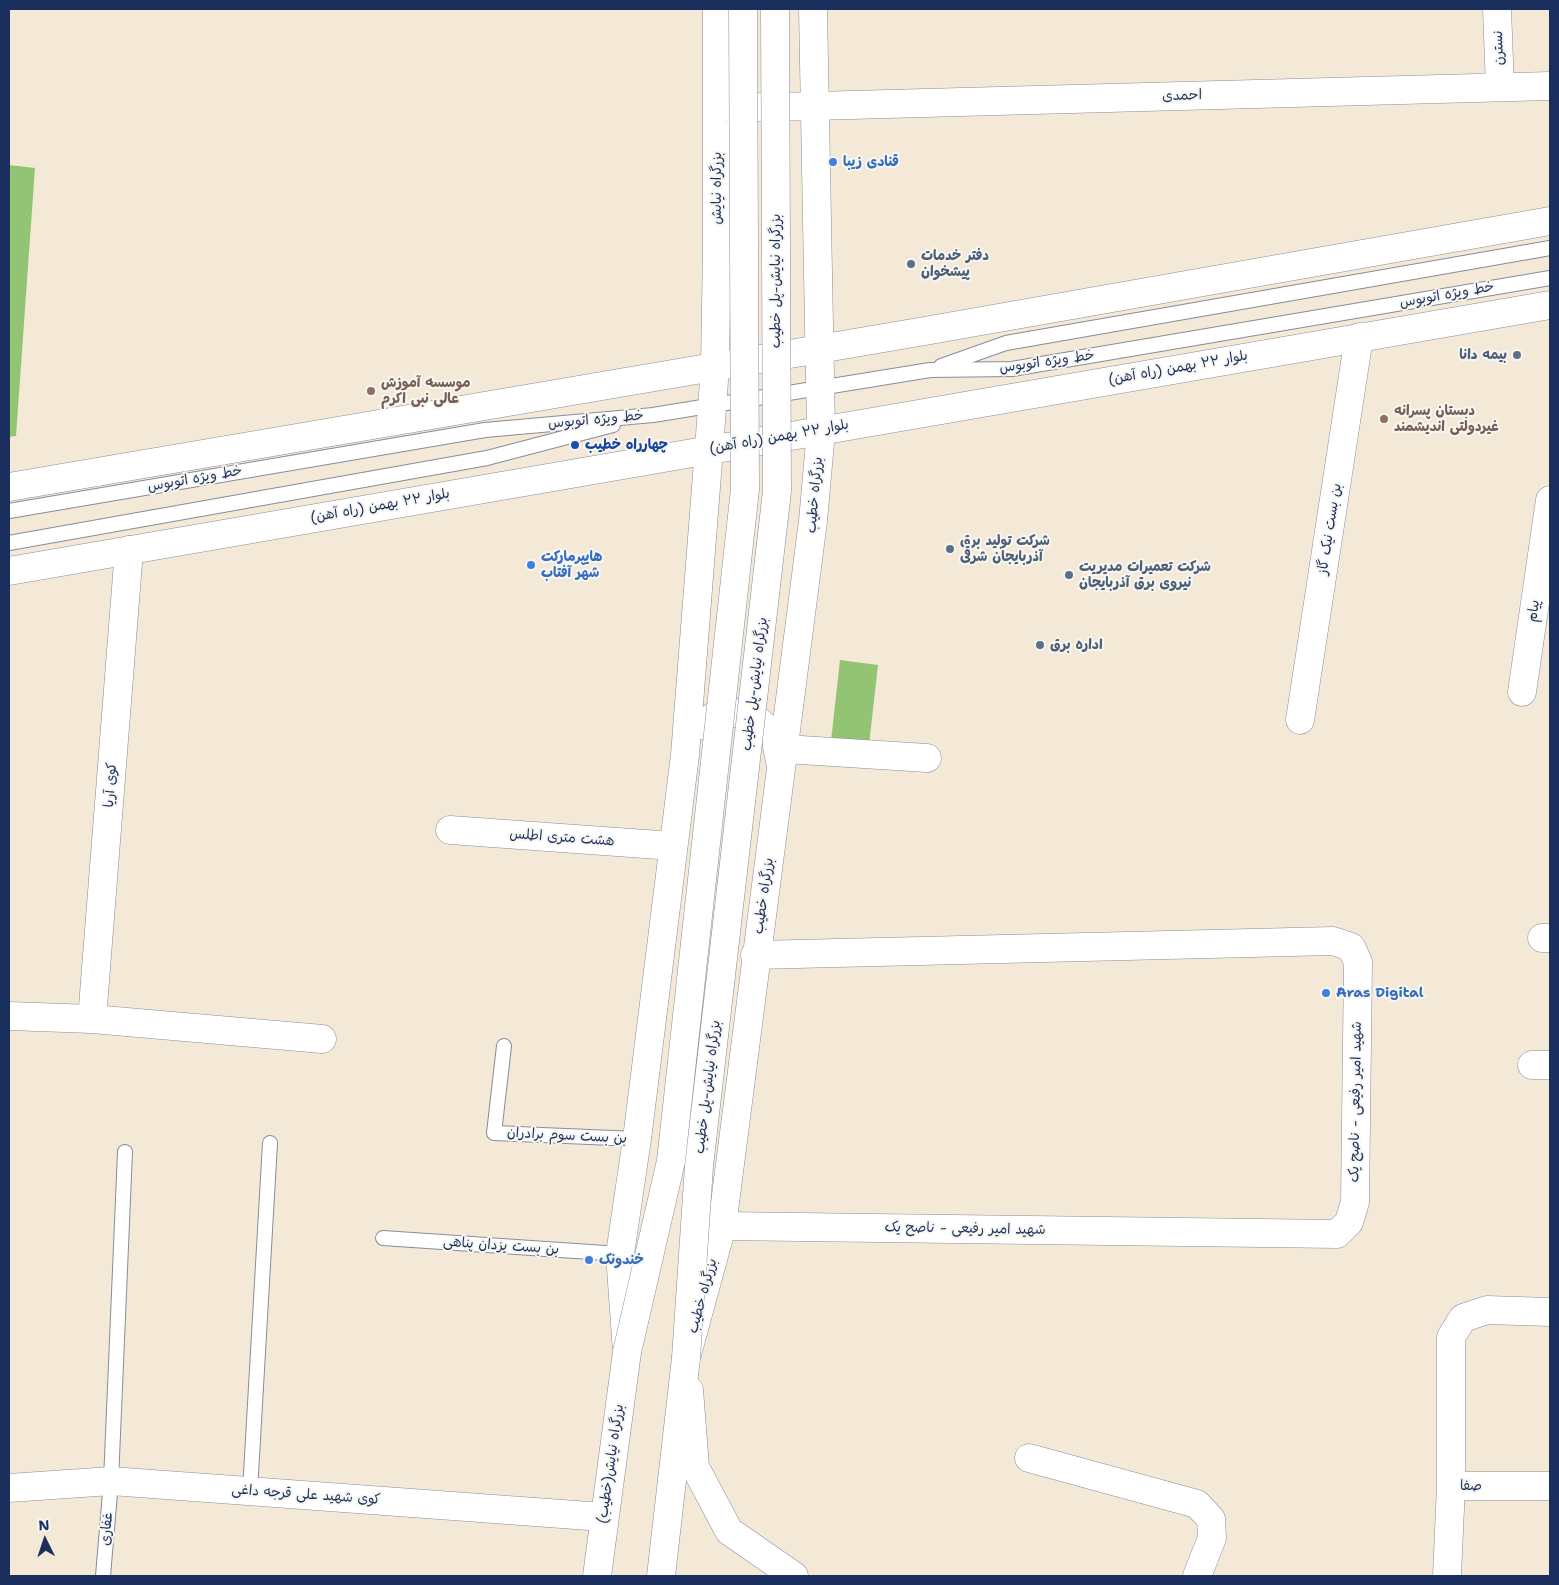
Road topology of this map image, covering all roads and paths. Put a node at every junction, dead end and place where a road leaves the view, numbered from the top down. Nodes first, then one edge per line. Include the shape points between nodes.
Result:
1 (717, 9) edge
2 (743, 9) edge
3 (775, 9) edge
4 (813, 9) edge
5 (1497, 9) edge
6 (1550, 86) edge
7 (1500, 87) junction
8 (814, 106) junction
9 (717, 108) junction
10 (1550, 221) edge
11 (1550, 248) edge
12 (1550, 278) edge
13 (1550, 305) edge
14 (1359, 338) junction
15 (820, 348) junction
16 (715, 367) junction
17 (930, 370) junction
18 (820, 388) junction
19 (712, 405) junction
20 (653, 415) junction
21 (821, 431) junction
22 (709, 449) junction
23 (9, 487) edge
24 (1550, 500) edge
25 (9, 511) edge
26 (9, 543) edge
27 (129, 550) junction
28 (9, 571) edge
29 (692, 663) junction
30 (794, 672) junction
31 (1522, 692) dead end
32 (1300, 720) dead end
33 (685, 755) junction
34 (928, 758) dead end
35 (783, 759) junction
36 (450, 830) dead end
37 (673, 846) junction
38 (755, 955) junction
39 (9, 1016) edge
40 (92, 1019) junction
41 (322, 1039) dead end
42 (504, 1046) dead end
43 (637, 1139) junction
44 (270, 1143) dead end
45 (125, 1152) dead end
46 (722, 1226) junction
47 (383, 1238) dead end
48 (620, 1254) junction
49 (1550, 1312) edge
50 (627, 1352) junction
51 (686, 1358) junction
52 (1029, 1458) dead end
53 (111, 1481) junction
54 (1451, 1486) junction
55 (1550, 1486) edge
56 (9, 1488) edge
57 (250, 1491) junction
58 (603, 1517) junction
59 (103, 1576) edge
60 (597, 1576) edge
61 (661, 1576) edge
62 (794, 1576) edge
63 (1197, 1576) edge
64 (1447, 1576) edge

1 - 9 main road, بزرگراه نیایش
2 - 50 main road, بزرگراه نیایش-پل خطیب, bridge via 745,488 671,1161
3 - 51 main road, بزرگراه نیایش-پل خطیب, bridge via 777,491 699,1166
4 - 8 main road
5 - 7 main road, نسترن
6 - 7 main road, احمدی
7 - 8 main road, احمدی
8 - 9 main road, احمدی
8 - 15 main road
9 - 16 main road, بزرگراه نیایش
10 - 15 main road
11 - 17 lane, خط ویژه اتوبوس via 1006,343
12 - 17 lane, خط ویژه اتوبوس via 1012,369
13 - 14 main road, بلوار ۲۲ بهمن (راه آهن)
14 - 21 main road, بلوار ۲۲ بهمن (راه آهن)
14 - 32 main road, بن بست نیک گاز
15 - 16 main road
15 - 18 main road, بزرگراه خطیب
16 - 19 main road, بزرگراه نیایش
16 - 23 main road
17 - 18 lane
18 - 19 lane
18 - 21 main road, بزرگراه خطیب
19 - 20 lane
19 - 22 main road, بزرگراه نیایش
20 - 25 lane, خط ویژه اتوبوس via 485,430
20 - 26 lane, خط ویژه اتوبوس via 487,458
21 - 22 main road, بلوار ۲۲ بهمن (راه آهن)
21 - 30 main road, بزرگراه خطیب
22 - 27 main road, بلوار ۲۲ بهمن (راه آهن)
22 - 29 main road
24 - 31 main road, پیام
27 - 28 main road, بلوار ۲۲ بهمن (راه آهن)
27 - 40 main road, کوی آریا
29 - 30 main road via 702,680 714,691 730,698 764,695 779,687
29 - 33 main road
30 - 35 main road, بزرگراه خطیب
33 - 35 main road via 698,728 719,712 750,714 775,735
33 - 37 main road
34 - 35 main road
35 - 38 main road, بزرگراه خطیب
36 - 37 main road, هشت متری اطلس
37 - 43 main road
38 - 46 main road, بزرگراه خطیب
38 - 46 main road, شهید امیر رفیعی - ناصح یک via 1323,941 1351,947 1358,962 1356,1202 1349,1222 1338,1234
39 - 40 main road
40 - 41 main road
42 - 43 lane, بن بست سوم برادران via 494,1133
43 - 48 main road
44 - 57 lane
45 - 53 lane, غفاری
46 - 51 main road, بزرگراه خطیب
47 - 48 lane, بن بست یزدان پناهی
48 - 50 main road
49 - 54 main road via 1487,1310 1463,1318 1451,1337
50 - 58 main road, بزرگراه نیایش(خطیب)
51 - 61 main road
51 - 62 main road via 695,1467 729,1531
52 - 63 main road via 1197,1504 1211,1519 1212,1538
53 - 56 main road, کوی شهید علی قرجه داغی
53 - 57 main road, کوی شهید علی قرجه داغی
53 - 59 lane, غفاری
54 - 55 main road, صفا
54 - 64 main road, صفا
57 - 58 main road, کوی شهید علی قرجه داغی
58 - 60 main road, بزرگراه نیایش(خطیب)

